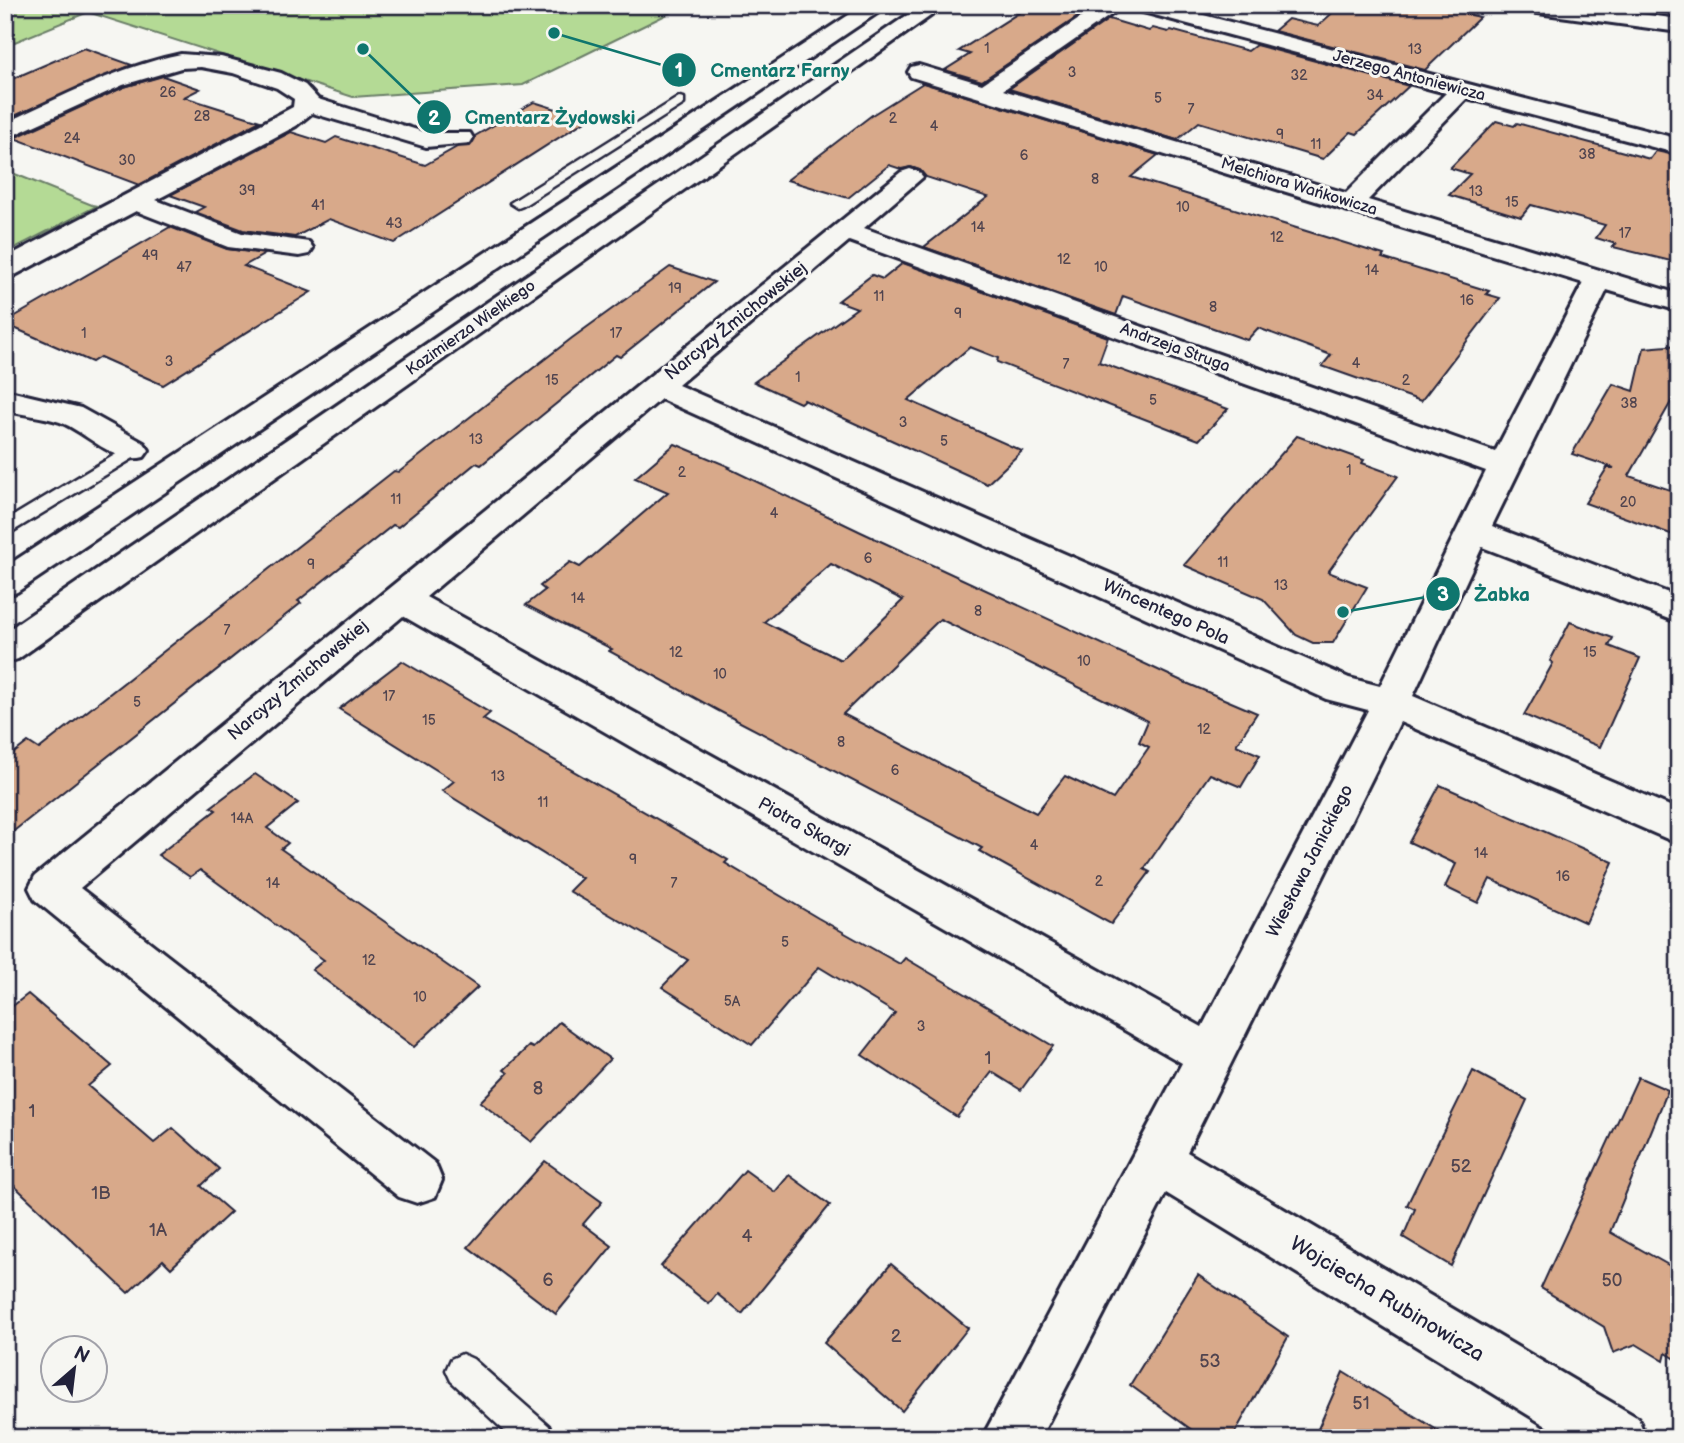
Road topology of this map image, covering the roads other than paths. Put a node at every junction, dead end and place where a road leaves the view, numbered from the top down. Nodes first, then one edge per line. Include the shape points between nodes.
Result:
1 (879, 5) edge
2 (936, 5) edge
3 (1115, 5) edge
4 (1139, 5) edge
5 (1523, 5) edge
6 (1679, 26) edge
7 (919, 72) dead end
8 (1462, 90) junction
9 (985, 92) junction
10 (679, 101) dead end
11 (306, 106) junction
12 (5, 132) edge
13 (461, 138) dead end
14 (1679, 147) edge
15 (910, 177) dead end
16 (134, 201) junction
17 (519, 203) dead end
18 (1351, 203) junction
19 (847, 231) junction
20 (299, 248) dead end
21 (5, 269) edge
22 (1599, 279) junction
23 (1679, 303) edge
24 (656, 386) junction
25 (5, 399) edge
26 (133, 450) joint
27 (1504, 466) junction
28 (5, 530) edge
29 (1472, 531) junction
30 (5, 584) edge
31 (398, 597) junction
32 (1679, 611) edge
33 (5, 650) edge
34 (1391, 702) junction
35 (1679, 828) edge
36 (1210, 1055) junction
37 (1157, 1161) junction
38 (417, 1180) dead end
39 (462, 1370) dead end
40 (537, 1438) edge
41 (1010, 1438) edge
42 (1618, 1438) edge

1 - 30 street
2 - 33 street, Kazimierza Wielkiego
3 - 9 street
4 - 8 street, Jerzego Antoniewicza
5 - 6 street
7 - 9 street, Melchiora Wańkowicza
8 - 14 street, Jerzego Antoniewicza
8 - 18 street
9 - 18 street, Melchiora Wańkowicza
10 - 17 lane
11 - 12 street via 303,94 294,86 273,78 210,61 182,61 141,70
11 - 13 street via 426,140
11 - 16 street via 288,121
15 - 19 street, Narcyzy Żmichowskiej
16 - 20 street via 237,241
16 - 21 street
18 - 22 street, Melchiora Wańkowicza
19 - 24 street, Narcyzy Żmichowskiej
19 - 27 street, Andrzeja Struga
22 - 23 street, Melchiora Wańkowicza
22 - 27 street, Wiesława Janickiego
24 - 31 street, Narcyzy Żmichowskiej
24 - 34 street, Wincentego Pola via 1339,688
25 - 26 street via 23,407 68,414
26 - 28 lane
27 - 29 street, Wiesława Janickiego
29 - 32 street
29 - 34 street, Wiesława Janickiego
31 - 36 street, Piotra Skargi
31 - 38 street, Narcyzy Żmichowskiej via 50,887
34 - 35 street, Wincentego Pola
34 - 36 street, Wiesława Janickiego
36 - 37 street, Wiesława Janickiego
37 - 41 street, Wiesława Janickiego
37 - 42 street, Wojciecha Rubinowicza
39 - 40 lane

